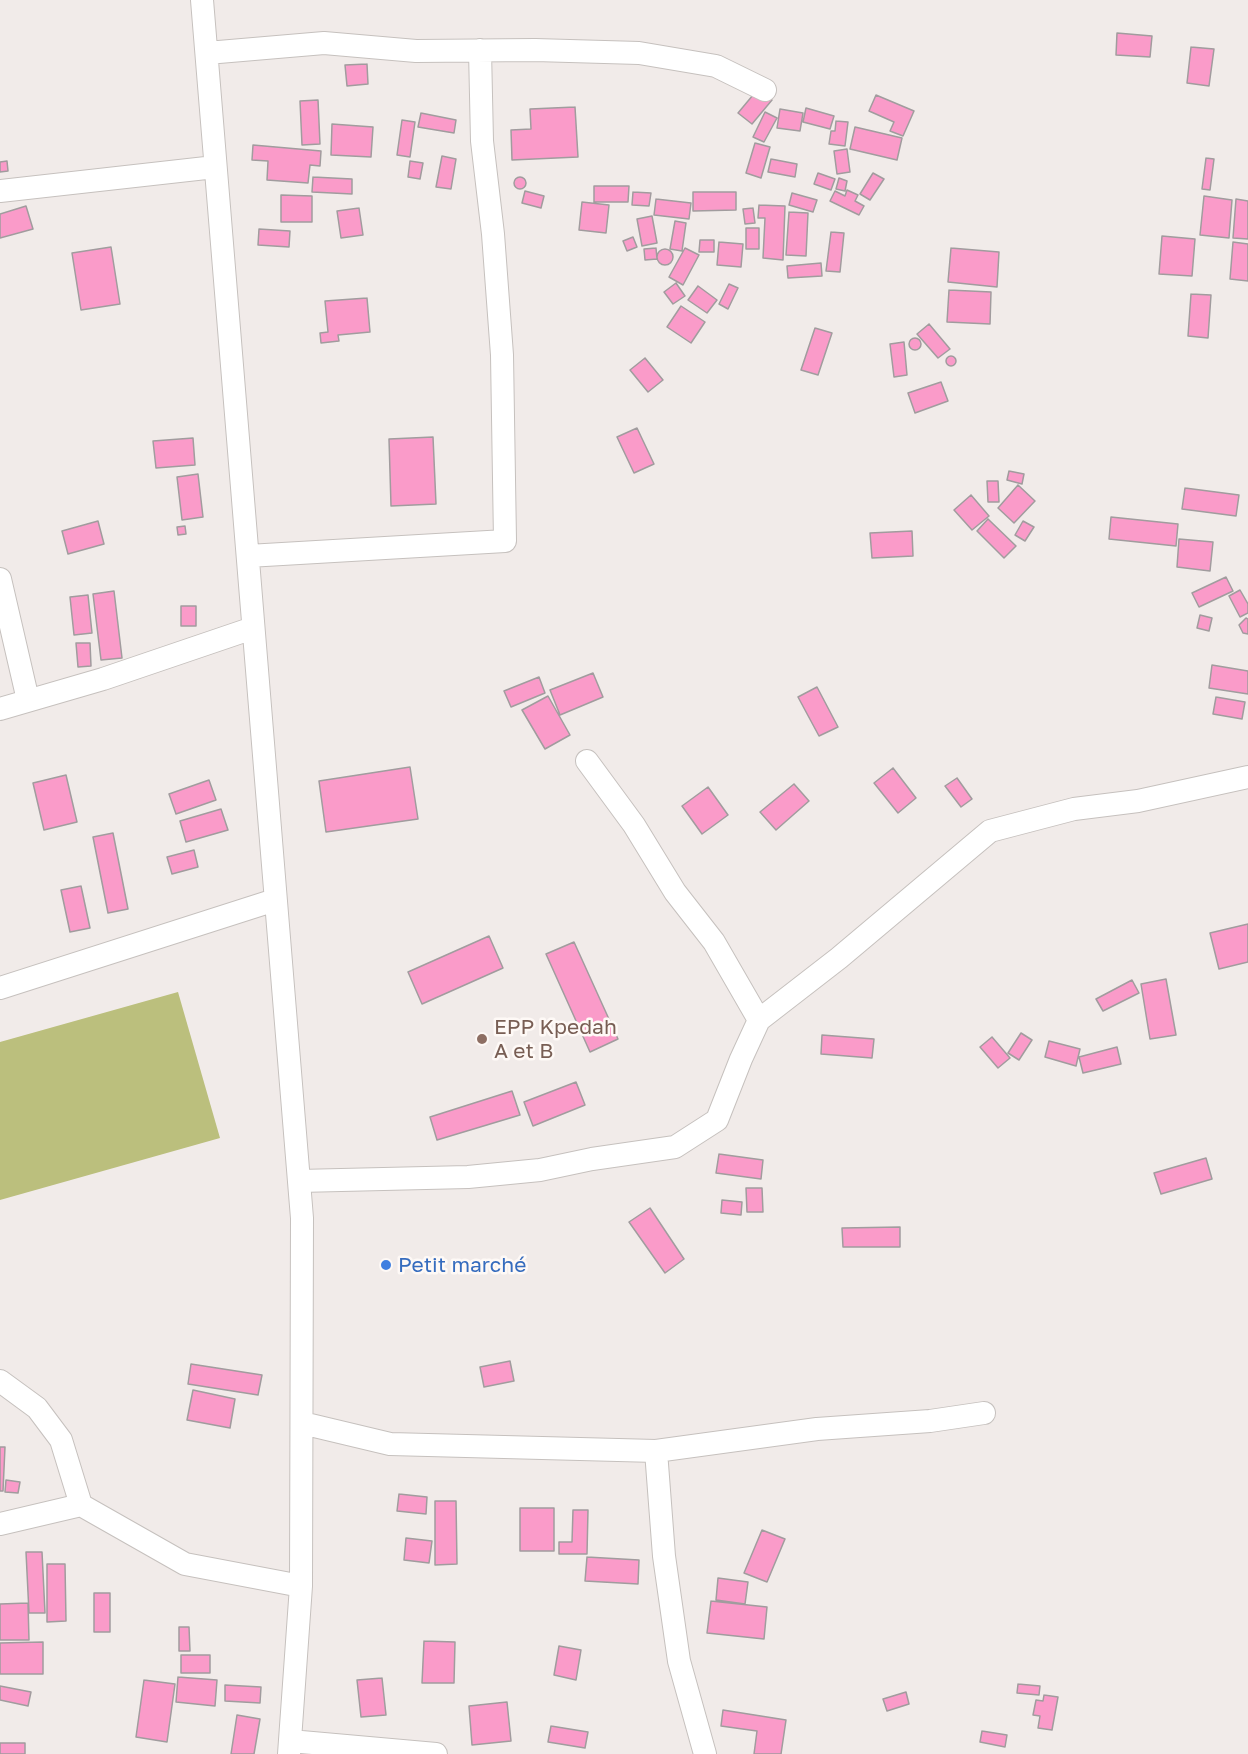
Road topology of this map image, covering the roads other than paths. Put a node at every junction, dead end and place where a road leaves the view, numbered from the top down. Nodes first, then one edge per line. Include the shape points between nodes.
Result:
1 (202, 0) edge
2 (480, 50) junction
3 (207, 53) junction
4 (765, 90) dead end
5 (215, 167) junction
6 (0, 190) edge
7 (248, 556) junction
8 (0, 579) edge
9 (253, 628) junction
10 (28, 700) junction
11 (0, 709) edge
12 (587, 761) dead end
13 (1248, 777) edge
14 (275, 900) junction
15 (0, 988) edge
16 (759, 1020) junction
17 (299, 1181) junction
18 (0, 1381) edge
19 (984, 1413) dead end
20 (302, 1424) junction
21 (656, 1451) junction
22 (81, 1505) junction
23 (0, 1524) edge
24 (301, 1586) junction
25 (289, 1748) edge
26 (436, 1754) edge
27 (705, 1754) edge

1 - 3 street
2 - 3 street via 416,51 324,43
2 - 4 street via 639,53 716,66
2 - 7 street via 482,141 502,355 505,541
3 - 5 street
5 - 6 street
5 - 7 street
7 - 9 street
8 - 10 street
9 - 10 street
9 - 14 street
10 - 11 street
12 - 16 street via 634,825 675,892 714,942
13 - 16 street via 1138,801 1074,809 990,831
14 - 15 street
14 - 17 street
16 - 17 street via 717,1120 675,1147 540,1170 468,1177
17 - 20 street
18 - 22 street via 37,1408 61,1440
19 - 21 street via 817,1429
20 - 21 street via 390,1444
20 - 24 street
21 - 27 street via 664,1556 679,1661
22 - 23 street
22 - 24 street via 185,1564
24 - 25 street
25 - 26 street

